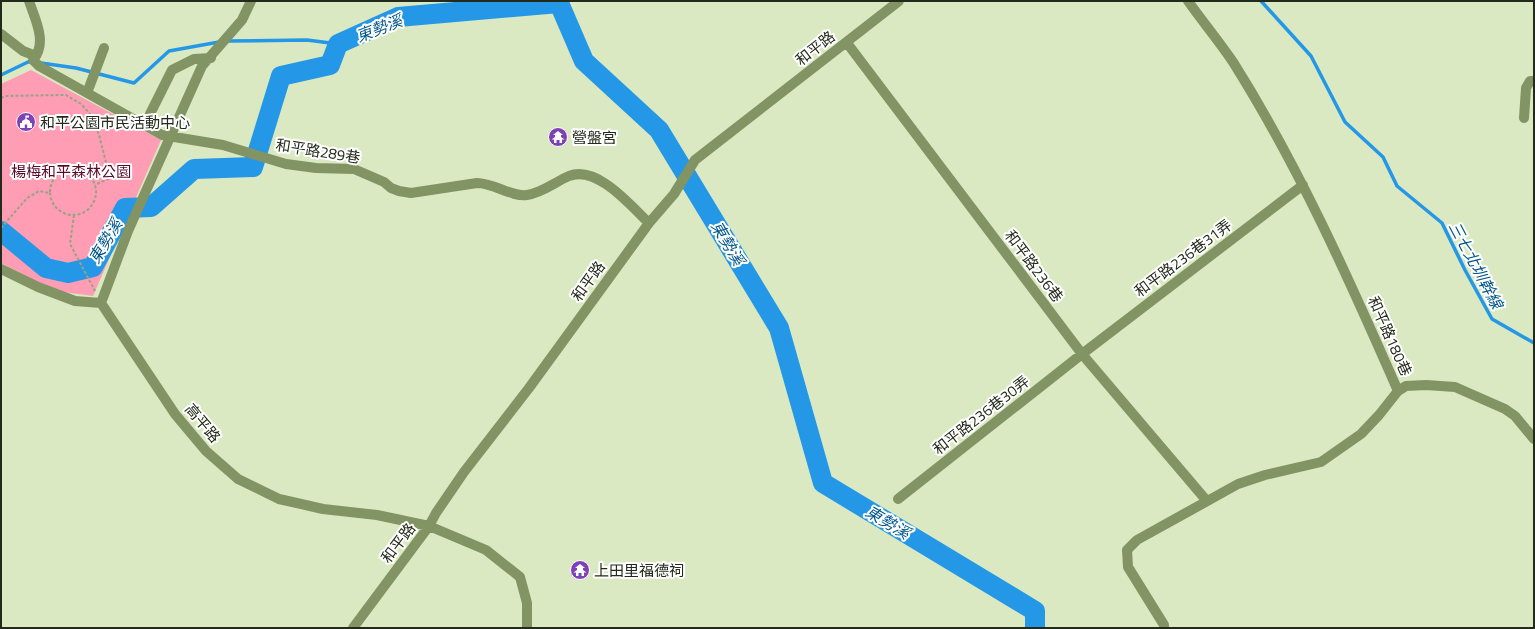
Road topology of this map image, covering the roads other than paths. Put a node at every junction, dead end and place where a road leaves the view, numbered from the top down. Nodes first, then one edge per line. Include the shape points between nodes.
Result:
1 (29, 1) edge
2 (251, 1) edge
3 (899, 1) edge
4 (1188, 1) edge
5 (1, 34) edge
6 (847, 43) junction
7 (104, 48) dead end
8 (211, 58) junction
9 (36, 61) junction
10 (1534, 81) edge
11 (87, 93) junction
12 (150, 114) dead end
13 (1524, 118) dead end
14 (171, 137) junction
15 (1303, 185) junction
16 (649, 223) junction
17 (1, 269) edge
18 (100, 303) junction
19 (1082, 354) junction
20 (1398, 391) junction
21 (1534, 439) edge
22 (898, 499) dead end
23 (1206, 500) junction
24 (429, 526) junction
25 (1166, 627) edge
26 (353, 628) edge
27 (527, 628) edge

1 - 9 street via 41,39
2 - 8 street via 242,20
3 - 6 street, 和平路
4 - 15 street, 和平路180巷 via 1232,61
5 - 9 street, 和平路289巷
6 - 16 street, 和平路 via 695,160 674,194
6 - 19 street, 和平路236巷
7 - 11 street
8 - 12 street via 194,59 172,70
8 - 14 street via 202,66
9 - 11 street, 和平路289巷
10 - 13 street via 1530,81 1526,88
11 - 14 street, 和平路289巷 via 162,135
14 - 16 street, 和平路289巷 via 223,145 286,164 354,169 395,189 411,193 481,183 514,194 527,195 570,176 590,175 611,187
14 - 18 street via 128,232
15 - 19 street, 和平路236巷31弄
15 - 20 street, 和平路180巷
16 - 24 street, 和平路 via 529,388 464,472
17 - 18 street via 75,301
18 - 24 street, 高平路 via 175,414 206,452 238,479 279,499 323,509 377,515
19 - 22 street, 和平路236巷30弄
19 - 23 street, 和平路236巷
20 - 21 street via 1406,386 1455,387 1506,409
20 - 23 street, 和平路180巷 via 1361,434 1321,462 1265,475 1238,484
23 - 25 street, 和平路180巷 via 1137,540 1127,550 1128,567
24 - 26 street, 和平路
24 - 27 street, 高平路 via 486,550 520,577 527,603

